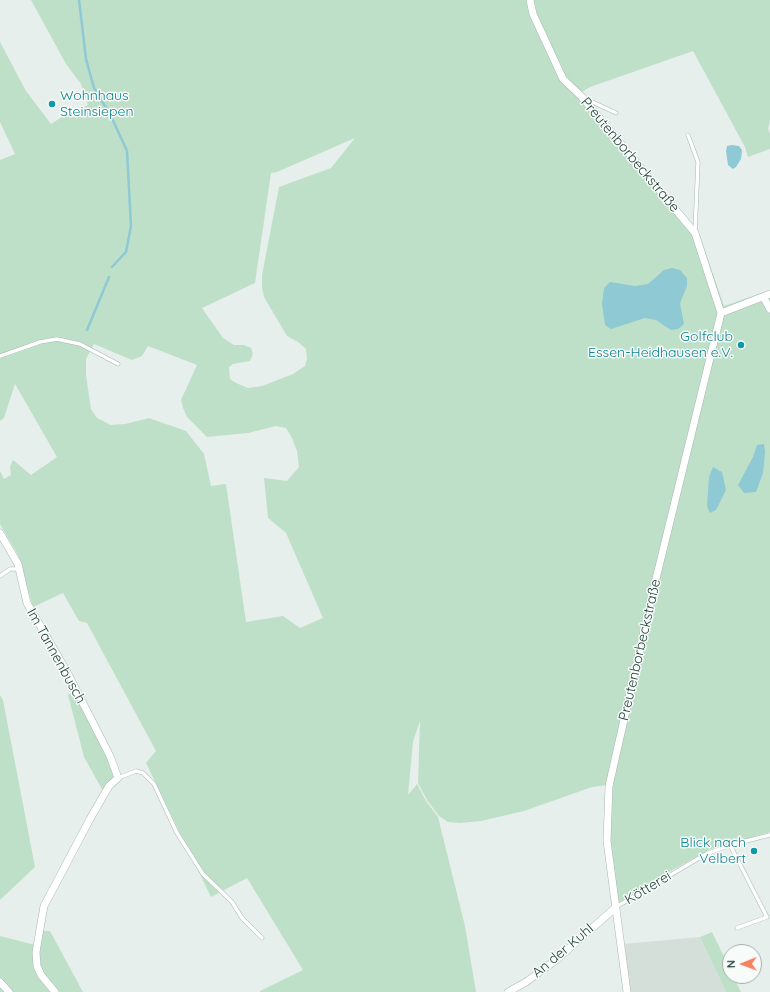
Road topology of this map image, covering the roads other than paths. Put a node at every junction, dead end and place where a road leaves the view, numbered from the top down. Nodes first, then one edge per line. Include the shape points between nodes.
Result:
1 (530, 0) edge
2 (582, 97) junction
3 (616, 113) dead end
4 (688, 135) dead end
5 (695, 233) junction
6 (767, 296) edge
7 (770, 309) edge
8 (721, 314) junction
9 (0, 356) edge
10 (118, 364) dead end
11 (0, 533) edge
12 (20, 569) junction
13 (0, 576) edge
14 (118, 778) junction
15 (770, 835) edge
16 (730, 845) junction
17 (615, 908) junction
18 (737, 928) dead end
19 (262, 938) dead end
20 (0, 982) edge
21 (9, 992) edge
22 (55, 992) edge
23 (508, 992) edge
24 (627, 992) edge

1 - 2 street, Preutenborbeckstraße via 533,14 563,79
2 - 3 lane
2 - 5 street, Preutenborbeckstraße
4 - 5 lane via 698,162
5 - 8 street, Preutenborbeckstraße
6 - 7 street
6 - 8 street
8 - 17 street, Preutenborbeckstraße via 655,583 609,786 607,841
9 - 10 lane via 57,339 80,344
11 - 12 street, Im Tannenbusch
12 - 13 lane via 10,569
12 - 14 street, Im Tannenbusch via 27,603 67,672 110,756
14 - 19 lane via 136,771 143,773 154,784 177,833 203,874 232,902 242,918
14 - 22 street via 109,786 90,818 44,906 36,966
15 - 16 lane, Kötterei
16 - 17 lane, Kötterei via 706,854
16 - 18 lane via 767,917
17 - 23 street, An der Kuhl via 556,960
17 - 24 street, Preutenborbeckstraße
20 - 21 street

